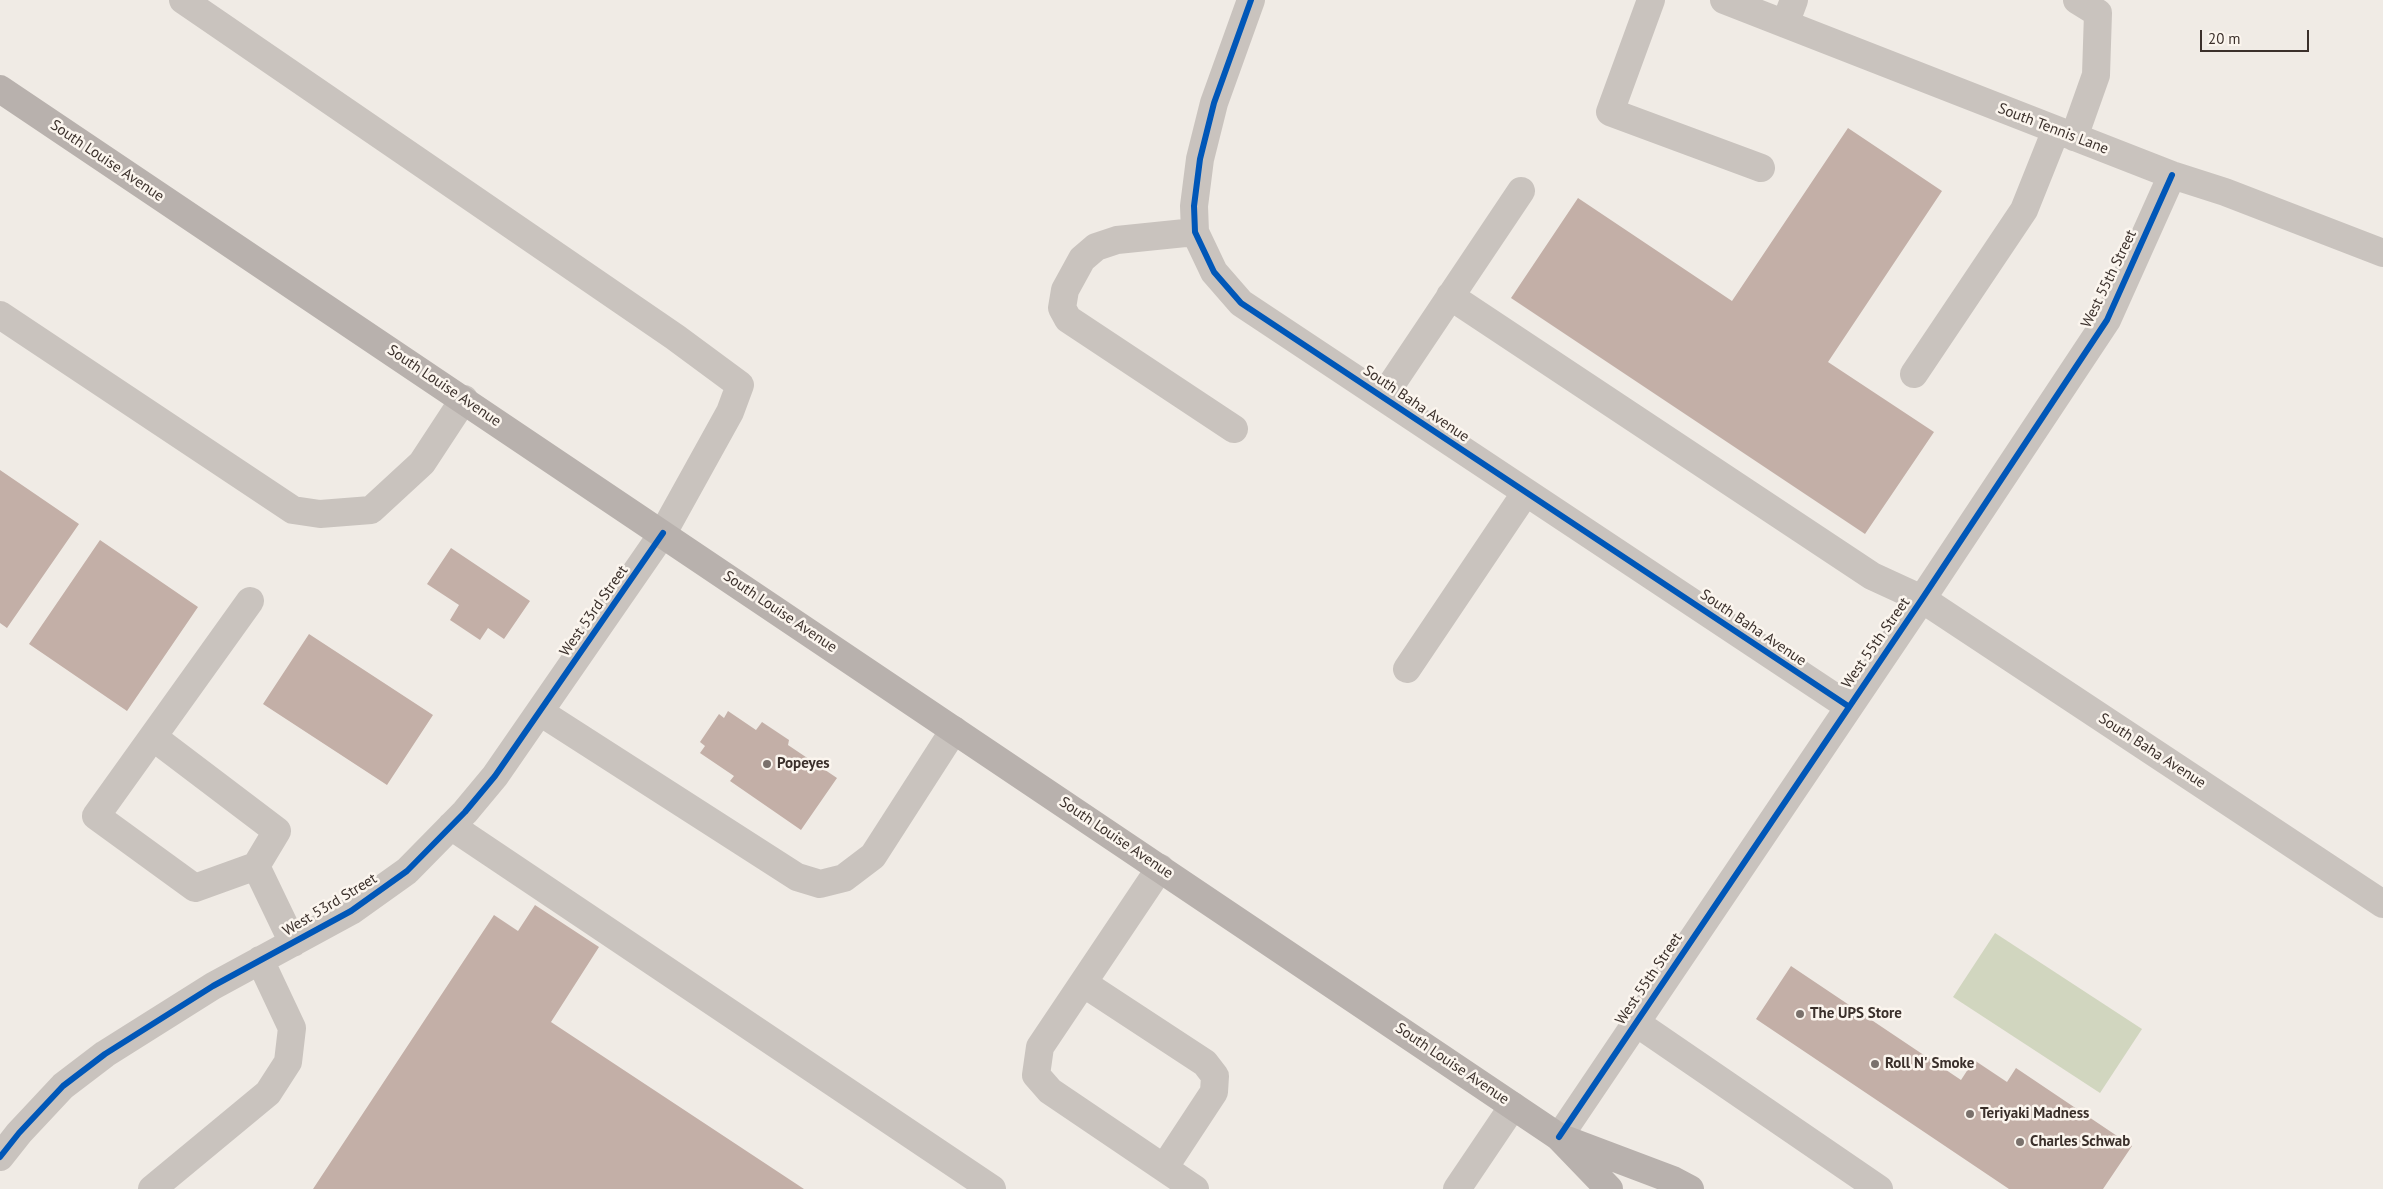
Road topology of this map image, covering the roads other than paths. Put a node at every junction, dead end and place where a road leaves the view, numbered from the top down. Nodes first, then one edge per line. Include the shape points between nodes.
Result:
1 (183, 0) edge
2 (1251, 0) edge
3 (1651, 0) edge
4 (1724, 0) edge
5 (2087, 7) edge
6 (1789, 12) edge
7 (0, 89) edge
8 (2065, 133) junction
9 (1761, 168) dead end
10 (2172, 175) junction
11 (1521, 191) dead end
12 (1195, 232) junction
13 (2383, 253) edge
14 (1450, 296) junction
15 (0, 315) edge
16 (1914, 374) dead end
17 (1383, 397) junction
18 (464, 400) junction
19 (1234, 429) dead end
20 (1526, 492) junction
21 (663, 533) junction
22 (1922, 599) junction
23 (250, 601) dead end
24 (1407, 669) dead end
25 (1848, 706) junction
26 (540, 712) junction
27 (954, 730) junction
28 (154, 737) junction
29 (452, 826) junction
30 (256, 866) junction
31 (1160, 868) junction
32 (2383, 904) edge
33 (293, 943) junction
34 (260, 960) junction
35 (1084, 983) junction
36 (1635, 1022) junction
37 (1513, 1106) junction
38 (1558, 1136) junction
39 (0, 1158) edge
40 (1164, 1168) junction
41 (152, 1189) edge
42 (992, 1189) edge
43 (1195, 1189) edge
44 (1457, 1189) edge
45 (1609, 1189) edge
46 (1690, 1189) edge
47 (1879, 1189) edge

1 - 21 street, West 53rd Street via 675,337 740,385 730,412
2 - 12 street, South Baha Avenue via 1214,103 1200,159 1194,206
3 - 9 street via 1610,112
4 - 6 street, South Tennis Lane
5 - 8 street via 2096,75
6 - 8 street, South Tennis Lane
7 - 18 main road, South Louise Avenue
8 - 10 street, South Tennis Lane
8 - 16 street via 2024,210
10 - 13 street, South Tennis Lane
10 - 22 street, West 55th Street via 2107,320
11 - 14 street
12 - 17 street, South Baha Avenue via 1214,272 1241,303
12 - 19 street via 1117,240 1096,247 1082,259 1073,274 1065,290 1062,308 1068,319
14 - 17 street
14 - 22 street, South Baha Avenue via 1872,576
15 - 18 street via 293,510 320,514 371,510 422,463
17 - 20 street, South Baha Avenue
18 - 21 main road, South Louise Avenue
20 - 24 street
20 - 25 street, South Baha Avenue
21 - 26 street, West 53rd Street
21 - 27 main road, South Louise Avenue
22 - 25 street, West 55th Street
22 - 32 street, South Baha Avenue
23 - 28 street
25 - 36 street, West 55th Street
26 - 27 street via 797,877 820,884 844,878 873,856
26 - 29 street, West 53rd Street via 495,776
27 - 31 main road, South Louise Avenue
28 - 30 street via 277,831
28 - 30 street via 96,816 195,888
29 - 33 street, West 53rd Street via 407,871 351,911
29 - 42 street
30 - 33 street
31 - 35 street
31 - 37 main road, South Louise Avenue
33 - 34 street, West 53rd Street
34 - 39 street, West 53rd Street via 212,986 62,1086
34 - 41 street via 292,1028 288,1062 268,1093
35 - 40 street via 1040,1047 1036,1075 1050,1091
35 - 40 street via 1205,1063 1215,1076 1214,1092
36 - 38 street, West 55th Street
36 - 47 street
37 - 38 main road, South Louise Avenue
37 - 44 street
38 - 45 main road, South Louise Avenue
38 - 46 main road, South Louise Avenue
40 - 43 street

